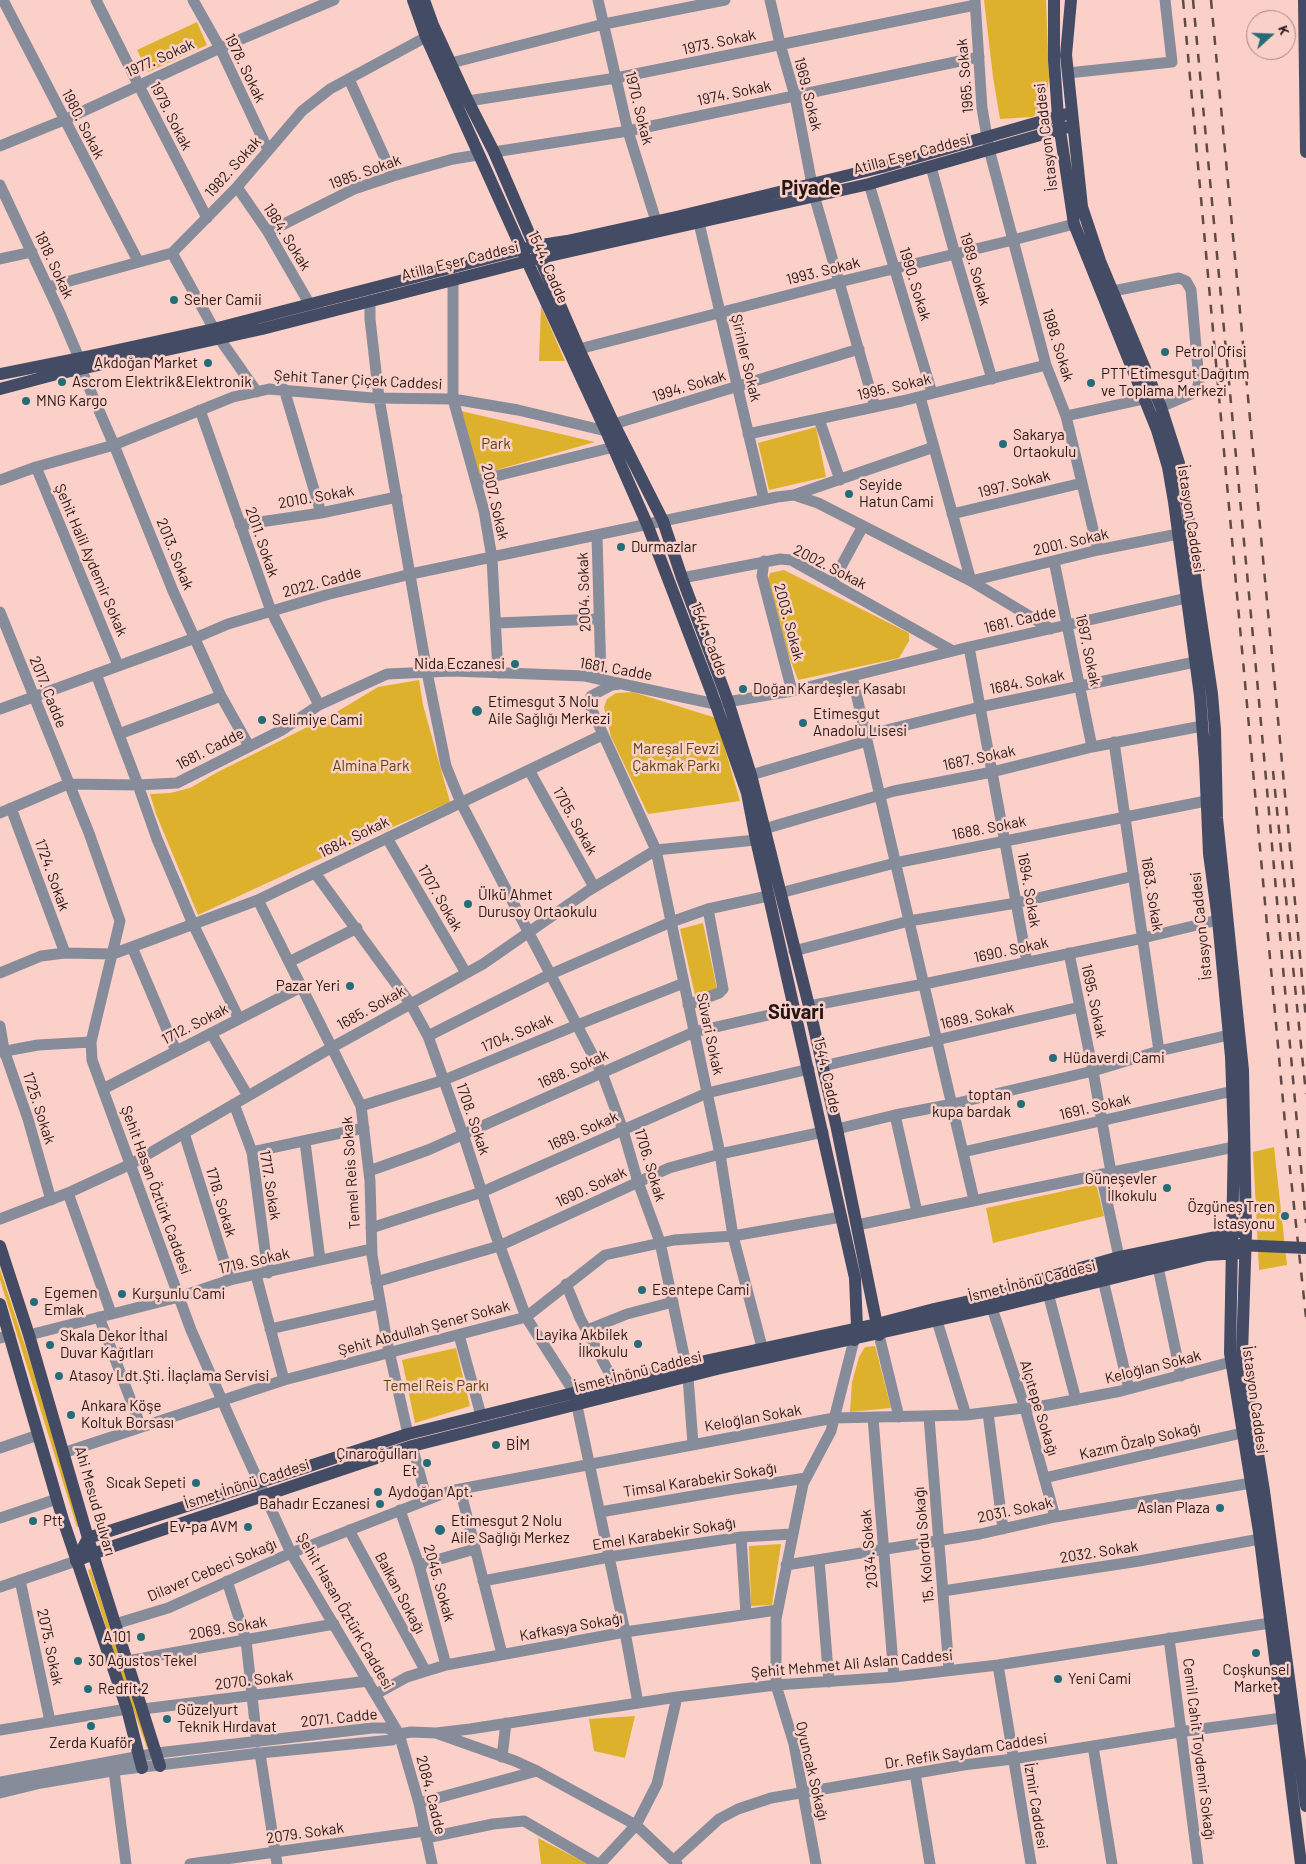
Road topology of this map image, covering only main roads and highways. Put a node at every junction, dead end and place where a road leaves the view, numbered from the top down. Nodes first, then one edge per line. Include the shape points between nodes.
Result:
1 (414, 0) edge
2 (424, 0) edge
3 (1054, 0) edge
4 (1071, 0) edge
5 (1304, 0) edge
6 (1305, 69) edge
7 (1066, 121) junction
8 (1040, 135) junction
9 (988, 143) junction
10 (1064, 151) junction
11 (1306, 152) edge
12 (813, 189) junction
13 (535, 246) junction
14 (524, 255) junction
15 (540, 258) junction
16 (217, 333) junction
17 (80, 363) junction
18 (0, 374) edge
19 (0, 390) edge
20 (610, 427) junction
21 (774, 895) junction
22 (1231, 1232) junction
23 (1246, 1232) junction
24 (0, 1246) edge
25 (1306, 1248) edge
26 (1231, 1253) junction
27 (1245, 1253) junction
28 (1047, 1289) junction
29 (1000, 1295) junction
30 (0, 1304) edge
31 (878, 1330) junction
32 (856, 1334) junction
33 (5, 1337) edge
34 (687, 1371) junction
35 (575, 1398) junction
36 (410, 1440) junction
37 (263, 1489) junction
38 (88, 1538) junction
39 (93, 1554) junction
40 (76, 1561) junction
41 (158, 1760) road end
42 (141, 1762) road end
43 (1306, 1806) edge
44 (1301, 1864) edge

1 - 14 main road, 1544. Cadde via 426,37
2 - 13 main road, 1544. Cadde
3 - 7 main road, İstasyon Caddesi via 1054,60
4 - 7 main road, İstasyon Caddesi
5 - 6 main road
6 - 11 main road
7 - 8 main road, Atilla Eşer Caddesi
7 - 9 main road, Atilla Eşer Caddesi
7 - 10 main road, İstasyon Caddesi
7 - 23 main road, İstasyon Caddesi via 1088,230 1161,407 1179,463 1187,505 1212,694 1216,818 1243,1070
8 - 9 main road, Atilla Eşer Caddesi
8 - 10 main road
9 - 12 main road, Atilla Eşer Caddesi via 926,155
9 - 12 main road, Atilla Eşer Caddesi via 931,167 869,184
10 - 22 main road, İstasyon Caddesi via 1074,224 1157,430 1168,467 1202,726 1209,854 1229,1035 1234,1146
12 - 13 main road, Atilla Eşer Caddesi
12 - 15 main road, Atilla Eşer Caddesi via 699,223
13 - 14 main road, Atilla Eşer Caddesi
13 - 15 main road, 1544. Cadde
14 - 15 main road, Atilla Eşer Caddesi
14 - 16 main road, Atilla Eşer Caddesi via 309,303
14 - 16 main road, Atilla Eşer Caddesi via 453,280
14 - 20 main road, 1544. Cadde
15 - 20 main road, 1544. Cadde
16 - 17 main road, Atilla Eşer Caddesi
17 - 18 main road, Atilla Eşer Caddesi
17 - 19 main road, Atilla Eşer Caddesi
20 - 21 main road, 1544. Cadde via 614,447 647,524 747,794 756,840
20 - 21 main road, 1544. Cadde via 663,521 728,701 764,829
21 - 31 main road, 1544. Cadde via 809,1006
21 - 32 main road, 1544. Cadde via 795,1009 855,1278
22 - 23 main road, İsmet İnönü Caddesi
22 - 26 main road, İstasyon Caddesi
22 - 29 main road, İsmet İnönü Caddesi via 1119,1257 1024,1284
23 - 27 main road, İstasyon Caddesi
24 - 38 main road, Ahi Mesud Bulvarı
25 - 28 main road, bridge via 1206,1246
26 - 27 main road, İsmet İnönü Caddesi
26 - 28 main road, İsmet İnönü Caddesi via 1208,1254 1103,1280
26 - 44 main road, İstasyon Caddesi via 1231,1362 1260,1539
27 - 43 main road, İstasyon Caddesi via 1242,1354 1267,1510
28 - 29 main road, İsmet İnönü Caddesi
28 - 31 main road, İsmet İnönü Caddesi via 992,1308
29 - 31 main road, İsmet İnönü Caddesi via 934,1310
30 - 33 main road
31 - 32 main road
32 - 34 main road, İsmet İnönü Caddesi
32 - 34 main road, İsmet İnönü Caddesi via 762,1347
33 - 40 main road
34 - 35 main road, İsmet İnönü Caddesi
34 - 35 main road, İsmet İnönü Caddesi via 614,1382
35 - 36 main road, İsmet İnönü Caddesi
35 - 36 main road, İsmet İnönü Caddesi via 481,1415
36 - 37 main road, İsmet İnönü Caddesi
37 - 38 main road, İsmet İnönü Caddesi
37 - 39 main road, İsmet İnönü Caddesi
38 - 39 main road, Ahi Mesud Bulvarı
38 - 40 main road
39 - 40 main road, İsmet İnönü Caddesi
39 - 41 main road, Ahi Mesud Bulvarı
40 - 42 main road via 127,1709

